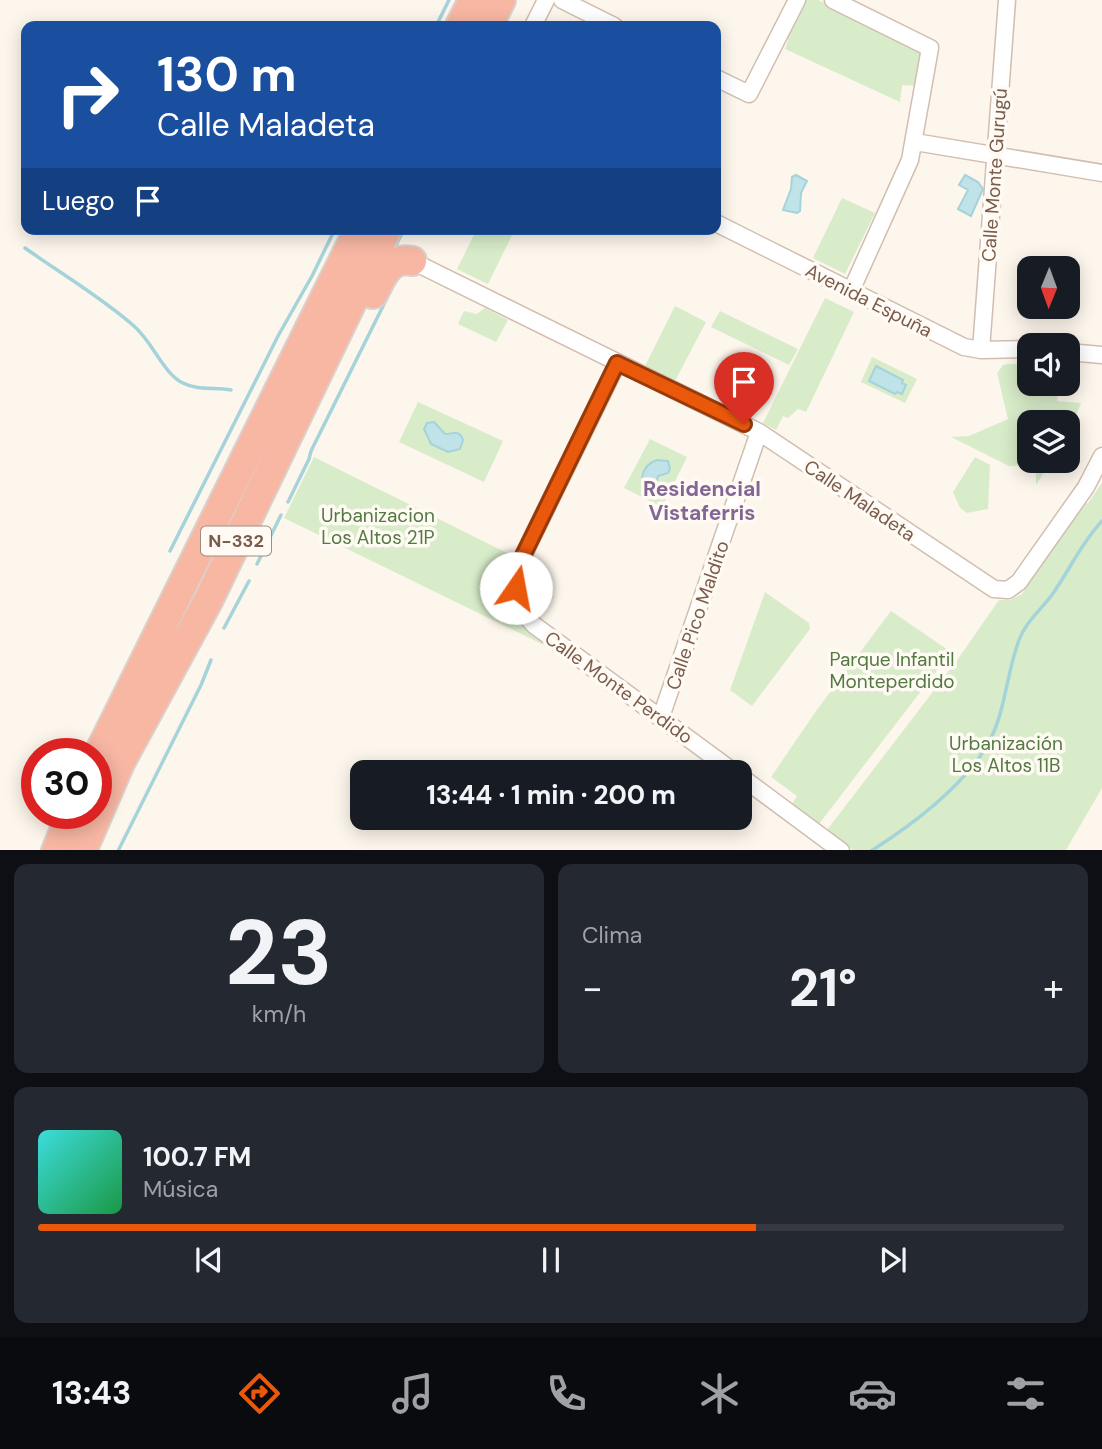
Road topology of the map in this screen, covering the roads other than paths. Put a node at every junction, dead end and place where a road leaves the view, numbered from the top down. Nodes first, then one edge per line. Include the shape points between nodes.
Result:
1 (473, 0) edge
2 (501, 0) edge
3 (546, 0) edge
4 (562, 0) edge
5 (797, 0) edge
6 (833, 0) edge
7 (1007, 0) edge
8 (462, 21) edge
9 (490, 21) edge
10 (536, 21) edge
11 (604, 21) edge
12 (721, 80) edge
13 (915, 142) junction
14 (995, 155) junction
15 (1102, 173) edge
16 (721, 226) edge
17 (356, 235) edge
18 (384, 235) edge
19 (412, 261) joint
20 (851, 291) junction
21 (1017, 349) edge
22 (981, 350) junction
23 (1080, 353) edge
24 (1102, 355) edge
25 (617, 363) junction
26 (759, 432) junction
27 (1102, 456) edge
28 (661, 718) junction
29 (106, 738) edge
30 (718, 760) edge
31 (752, 785) edge
32 (85, 850) edge
33 (841, 850) edge

1 - 8 highway
2 - 9 highway
3 - 10 street
4 - 11 street
5 - 12 street via 749,94
6 - 13 street via 930,48
7 - 14 street, Calle Monte Gurugú
13 - 14 street
13 - 20 street
14 - 15 street
14 - 22 street, Calle Monte Gurugú
16 - 20 street, Avenida Espuña
17 - 29 highway, N-332
18 - 32 highway, N-332 via 209,599 121,761
19 - 25 street, Calle Maladeta
19 - 32 highway via 395,262 384,272 177,690
20 - 22 street, Avenida Espuña via 956,344
21 - 22 street, Avenida Espuña
23 - 24 street
25 - 26 street, Calle Maladeta
25 - 28 street, Calle Monte Perdido via 518,566 516,588 521,609 534,625
26 - 27 street, Calle Maladeta via 987,586 1001,591 1019,582 1086,487
26 - 28 street, Calle Pico Maldito
28 - 30 street, Calle Monte Perdido
31 - 33 street

